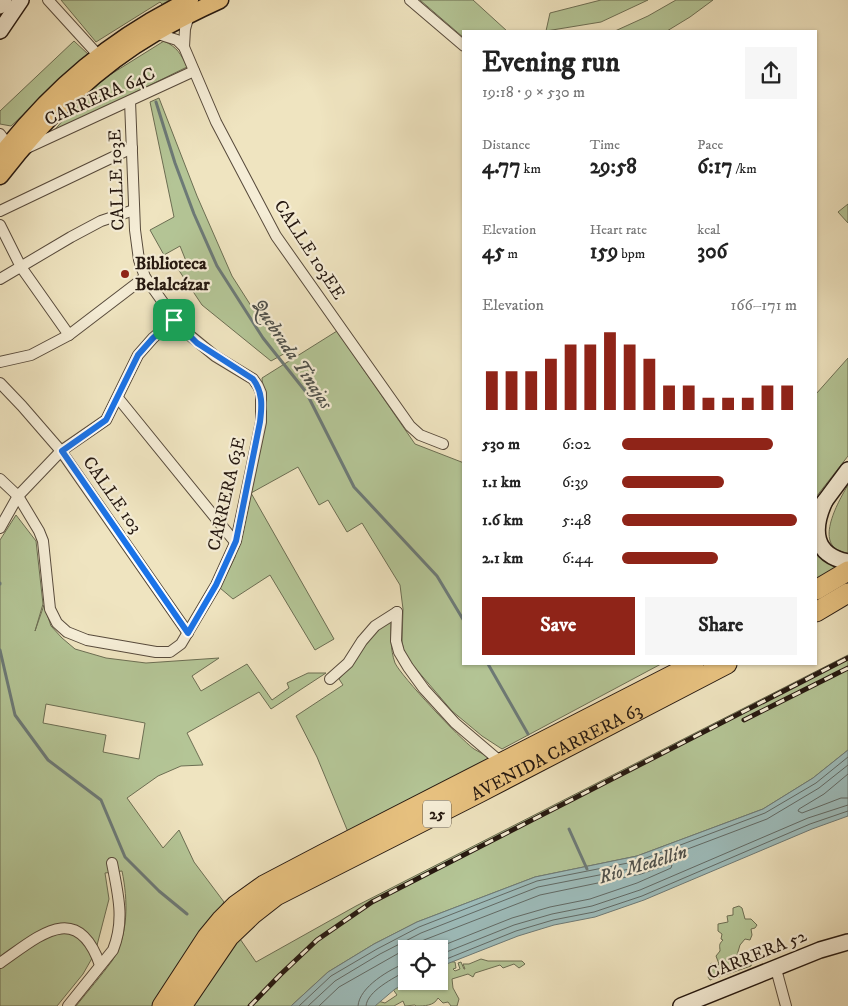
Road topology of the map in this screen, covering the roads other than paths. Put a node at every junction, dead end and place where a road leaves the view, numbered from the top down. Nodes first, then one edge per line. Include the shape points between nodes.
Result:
1 (4, 0) edge
2 (21, 0) edge
3 (48, 0) edge
4 (220, 0) edge
5 (410, 0) edge
6 (0, 6) edge
7 (189, 7) edge
8 (0, 31) edge
9 (155, 33) junction
10 (462, 44) edge
11 (184, 47) junction
12 (99, 56) junction
13 (194, 72) junction
14 (130, 101) junction
15 (0, 134) edge
16 (132, 148) junction
17 (7, 153) edge
18 (0, 176) edge
19 (134, 210) junction
20 (0, 211) edge
21 (0, 225) edge
22 (21, 267) junction
23 (145, 277) junction
24 (0, 280) edge
25 (174, 320) junction
26 (69, 335) junction
27 (0, 362) edge
28 (0, 383) edge
29 (258, 386) joint
30 (118, 398) junction
31 (443, 444) dead end
32 (62, 451) junction
33 (848, 470) edge
34 (0, 478) edge
35 (18, 496) junction
36 (821, 506) edge
37 (0, 528) edge
38 (235, 542) junction
39 (848, 562) edge
40 (848, 571) edge
41 (817, 589) edge
42 (848, 593) edge
43 (817, 611) edge
44 (188, 633) junction
45 (725, 665) edge
46 (680, 669) edge
47 (330, 679) dead end
48 (502, 762) junction
49 (112, 863) dead end
50 (848, 942) edge
51 (0, 963) edge
52 (100, 965) junction
53 (776, 969) junction
54 (711, 1000) edge
55 (689, 1004) edge
56 (68, 1006) edge
57 (162, 1006) edge
58 (182, 1006) edge
59 (786, 1006) edge

1 - 6 main road
2 - 8 main road
3 - 12 street
4 - 7 main road
5 - 10 street
7 - 9 main road
7 - 11 street, CALLE 103EE
7 - 12 main road via 145,24
9 - 11 street via 176,40
9 - 17 main road via 96,74
11 - 13 street, CALLE 103EE
12 - 17 main road via 44,103
13 - 14 street, CARRERA 64C
13 - 31 street, CALLE 103EE via 216,122 276,236 410,426 420,435
14 - 16 street, CALLE 103E
14 - 17 street, CARRERA 64C
15 - 17 street
16 - 19 street, CALLE 103E
16 - 20 street
17 - 18 main road
19 - 22 street via 86,229
19 - 23 street, CALLE 103E via 136,246
21 - 22 street
22 - 24 street
22 - 26 street
23 - 25 street, CALLE 103E
23 - 26 street
25 - 29 street, CALLE 103E via 197,343 244,372
25 - 30 street via 138,355
26 - 27 street via 31,355
28 - 32 street, CALLE 103
29 - 38 street, CARRERA 63E via 262,405 260,422
30 - 32 street via 106,420
30 - 38 street
32 - 35 street
32 - 44 street, CALLE 103
33 - 36 main road
34 - 35 street
35 - 37 street
35 - 44 street, CARRERA 63E via 43,541 50,609 57,623 67,632 87,640 156,652 170,652
36 - 39 main road via 817,539 831,557
38 - 44 street, CARRERA 63E via 216,585
40 - 41 highway
42 - 43 highway
45 - 58 highway, AVENIDA CARRERA 63 / 25 via 276,896 229,937
46 - 48 highway, AVENIDA CARRERA 63 / 25
47 - 48 street via 348,663 375,626 397,612 396,640 408,667 454,723
48 - 57 highway, AVENIDA CARRERA 63 / 25 via 325,852 246,898 207,937
49 - 52 street via 120,919 113,950
50 - 53 main road, CARRERA 52
51 - 52 street via 55,928 78,932 88,938
52 - 56 street
53 - 54 main road, CARRERA 52
53 - 59 street
54 - 55 main road, CARRERA 52

